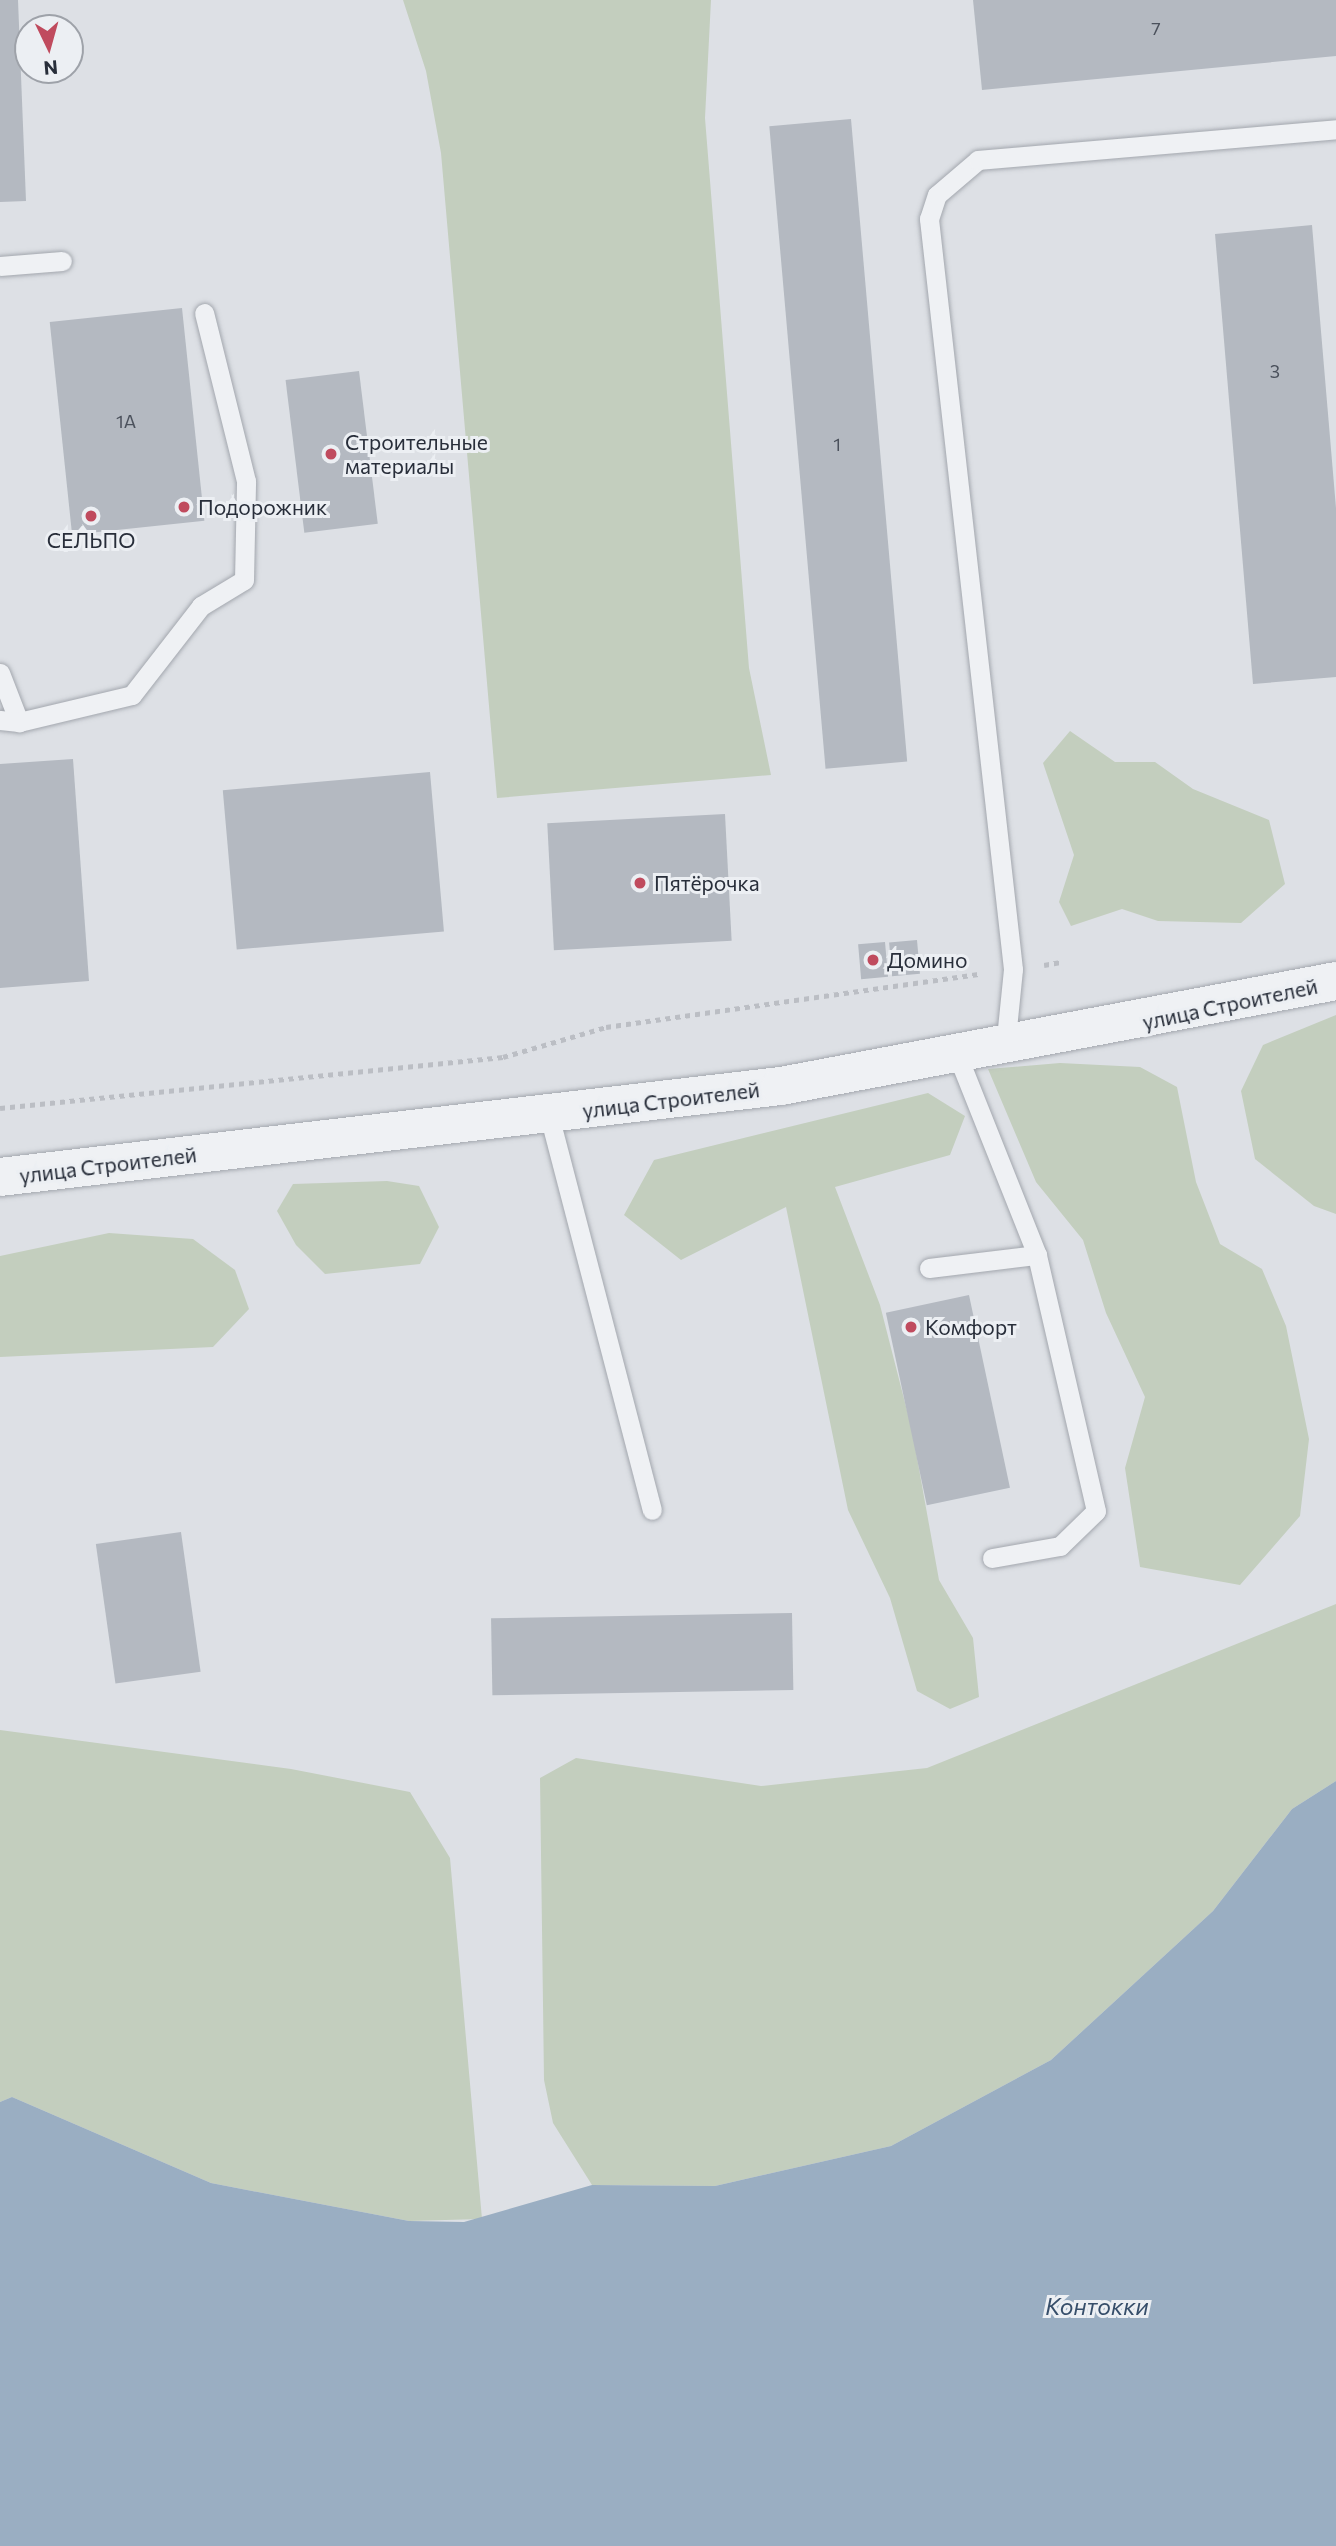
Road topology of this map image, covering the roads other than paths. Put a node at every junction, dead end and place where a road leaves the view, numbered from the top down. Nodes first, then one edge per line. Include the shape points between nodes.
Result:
1 (1336, 129) edge
2 (62, 261) dead end
3 (0, 266) edge
4 (204, 313) dead end
5 (0, 673) edge
6 (9, 721) edge
7 (1336, 981) edge
8 (1006, 1048) junction
9 (958, 1056) junction
10 (548, 1115) junction
11 (0, 1177) edge
12 (1037, 1255) junction
13 (929, 1268) dead end
14 (652, 1510) dead end
15 (992, 1558) dead end

1 - 8 lane via 978,160 937,195 929,219 1013,969
2 - 3 lane
4 - 6 lane via 246,481 244,580 201,606 132,695
5 - 6 lane
7 - 8 street, улица Строителей
8 - 9 street, улица Строителей
9 - 10 street, улица Строителей
9 - 12 lane
10 - 11 street, улица Строителей
10 - 14 lane
12 - 13 lane
12 - 15 lane via 1096,1511 1060,1546

